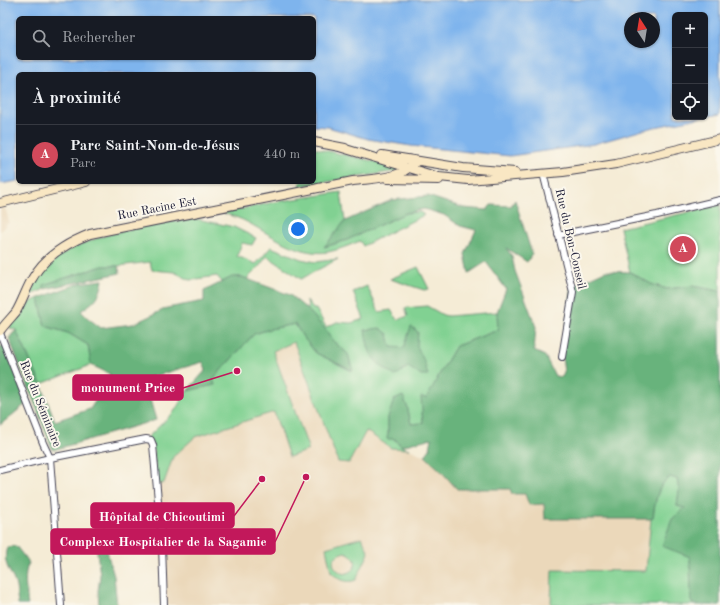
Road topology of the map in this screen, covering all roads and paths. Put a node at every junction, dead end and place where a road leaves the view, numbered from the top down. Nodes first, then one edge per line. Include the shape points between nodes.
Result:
1 (720, 138) edge
2 (316, 142) edge
3 (340, 147) junction
4 (418, 161) junction
5 (408, 168) junction
6 (540, 173) junction
7 (362, 180) junction
8 (461, 180) junction
9 (78, 184) edge
10 (720, 200) edge
11 (0, 203) edge
12 (558, 235) junction
13 (0, 332) edge
14 (562, 357) dead end
15 (50, 458) junction
16 (0, 470) edge
17 (61, 605) edge
18 (164, 605) edge

1 - 6 main road via 616,164
2 - 3 main road
3 - 4 main road
3 - 5 main road
4 - 5 main road, Rue Racine Est
4 - 6 main road via 463,168
5 - 7 main road, Rue Racine Est via 402,173
5 - 8 main road
6 - 8 main road
6 - 12 street, Rue du Bon-Conseil
7 - 8 main road, Rue Racine Est
7 - 13 main road, Rue Racine Est via 90,234 74,240 60,248 33,277 16,311
9 - 11 main road
10 - 12 street
12 - 14 street, Rue du Bon-Conseil via 574,292
13 - 15 street, Rue du Séminaire
15 - 16 street
15 - 17 street, Rue du Séminaire
15 - 18 street via 151,440 162,545

